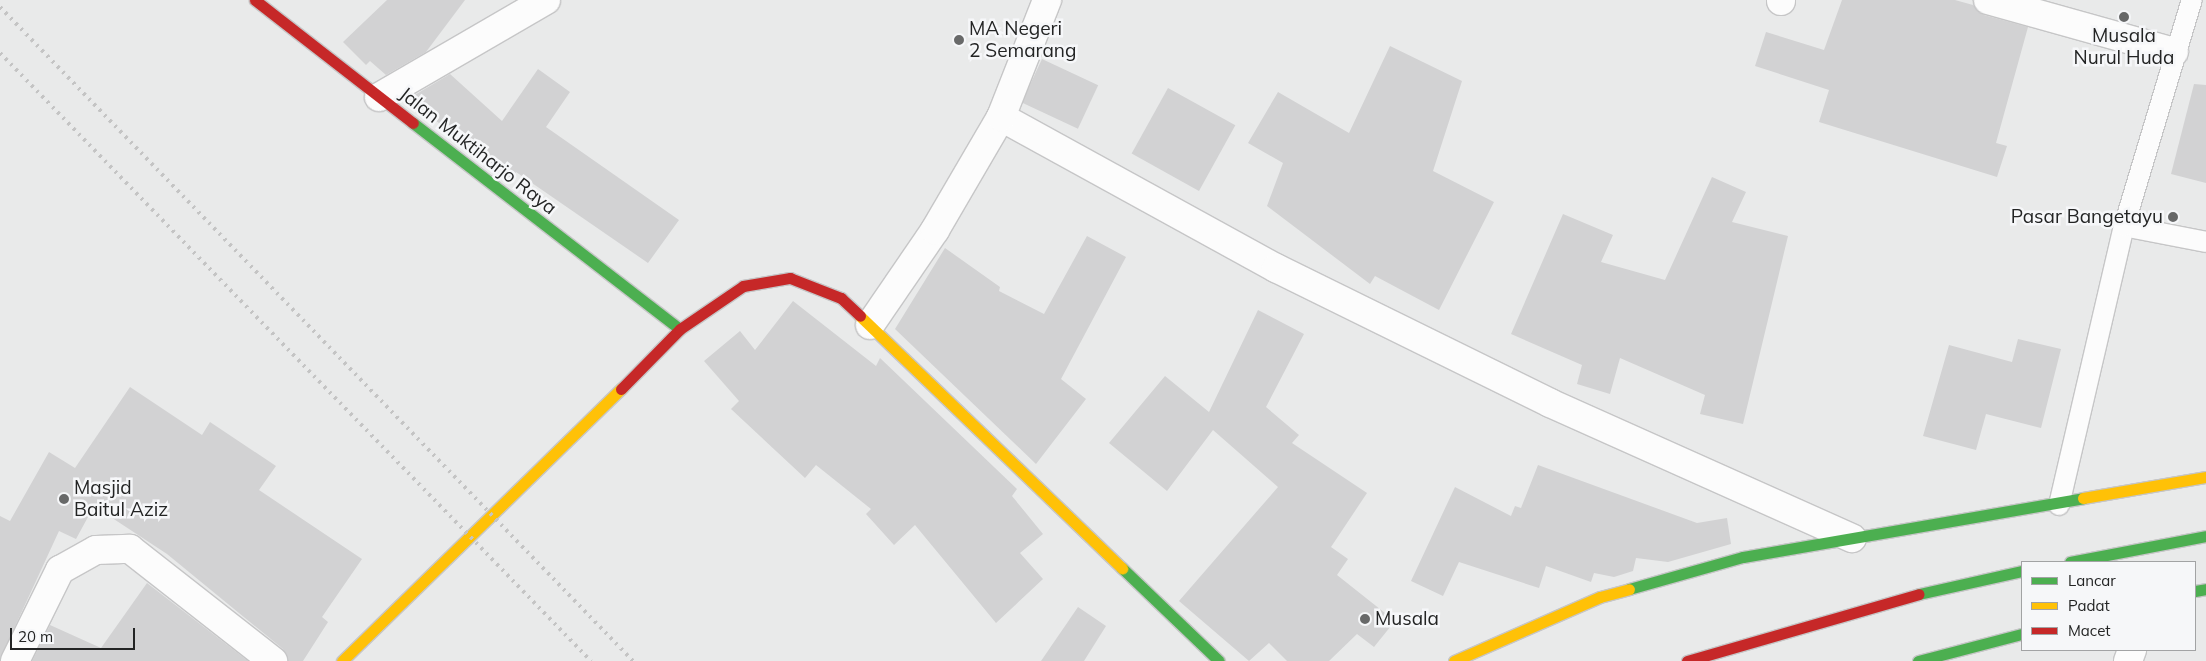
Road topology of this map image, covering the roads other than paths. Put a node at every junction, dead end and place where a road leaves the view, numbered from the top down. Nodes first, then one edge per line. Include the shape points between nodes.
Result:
1 (255, 0) edge
2 (546, 0) edge
3 (1047, 0) edge
4 (1988, 0) edge
5 (2192, 0) edge
6 (2174, 52) junction
7 (379, 97) junction
8 (1001, 117) junction
9 (2124, 226) junction
10 (2206, 242) edge
11 (870, 325) junction
12 (680, 329) junction
13 (2206, 477) edge
14 (2059, 505) junction
15 (2206, 536) edge
16 (1852, 538) junction
17 (2075, 561) edge
18 (2021, 572) edge
19 (2021, 634) edge
20 (15, 661) edge
21 (273, 661) edge
22 (342, 661) edge
23 (1220, 661) edge
24 (1454, 661) edge
25 (1686, 661) edge
26 (1918, 661) edge

1 - 7 street, Jalan Muktiharjo Raya
2 - 7 street
3 - 8 street
4 - 6 street
5 - 6 lane
6 - 9 lane
7 - 12 street, Jalan Muktiharjo Raya
8 - 11 street via 935,230
8 - 16 street via 1276,268 1514,386
9 - 10 lane
9 - 14 lane
11 - 12 street via 840,298 790,278 743,286
11 - 23 street
12 - 22 street via 474,538
13 - 14 street
14 - 16 street
15 - 17 street
16 - 24 street via 1742,557 1600,597
18 - 25 street via 1955,584
19 - 26 street
20 - 21 street via 60,570 96,550 130,549

